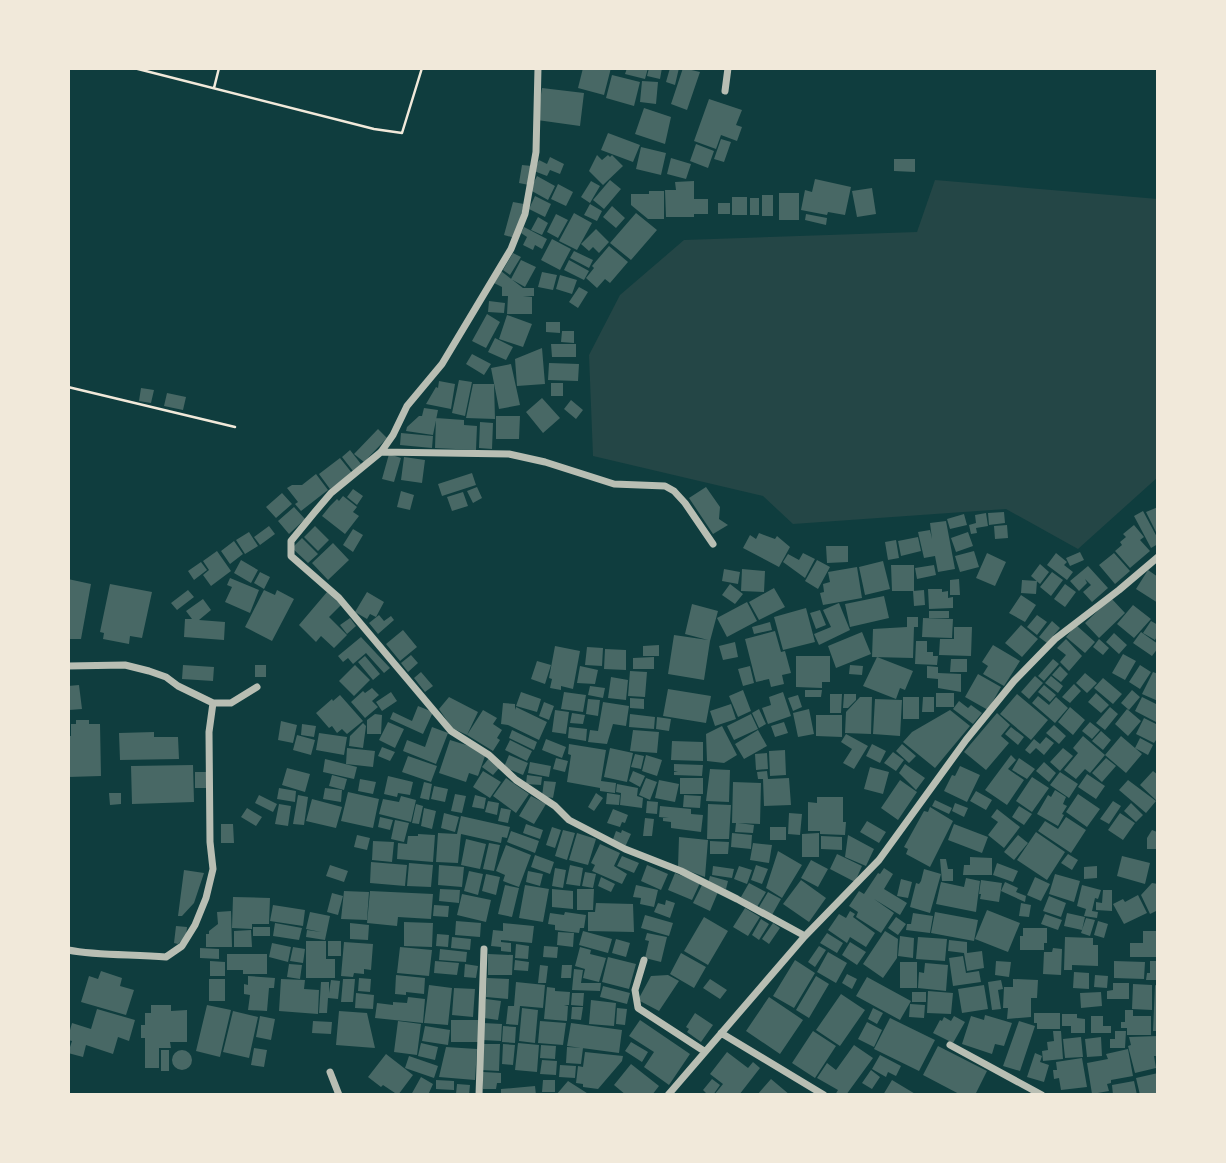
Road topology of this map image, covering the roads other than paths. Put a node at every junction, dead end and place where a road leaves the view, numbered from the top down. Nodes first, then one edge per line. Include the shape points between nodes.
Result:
1 (538, 68) edge
2 (728, 68) edge
3 (726, 91) dead end
4 (381, 452) junction
5 (713, 544) dead end
6 (1158, 557) edge
7 (68, 666) edge
8 (257, 687) dead end
9 (213, 703) junction
10 (805, 936) junction
11 (484, 949) dead end
12 (68, 950) edge
13 (644, 960) dead end
14 (721, 1033) junction
15 (950, 1045) dead end
16 (704, 1051) junction
17 (330, 1072) dead end
18 (339, 1095) edge
19 (479, 1095) edge
20 (668, 1095) edge
21 (824, 1095) edge
22 (1042, 1095) edge

1 - 4 street via 536,152 518,235 442,364 407,406
2 - 3 street
4 - 5 street via 509,454 614,484 665,486 685,503
4 - 10 street via 322,503 291,541 291,556 340,598 451,730 569,820 726,893
6 - 10 street via 1055,639 1014,681 879,860
7 - 9 street via 125,665 149,671
8 - 9 street via 231,703
9 - 12 street via 209,732 214,869 195,925 182,946 166,957
10 - 14 street
11 - 19 street
13 - 16 street via 635,990 638,1008
14 - 16 street
14 - 21 street
15 - 22 street
16 - 20 street
17 - 18 street

